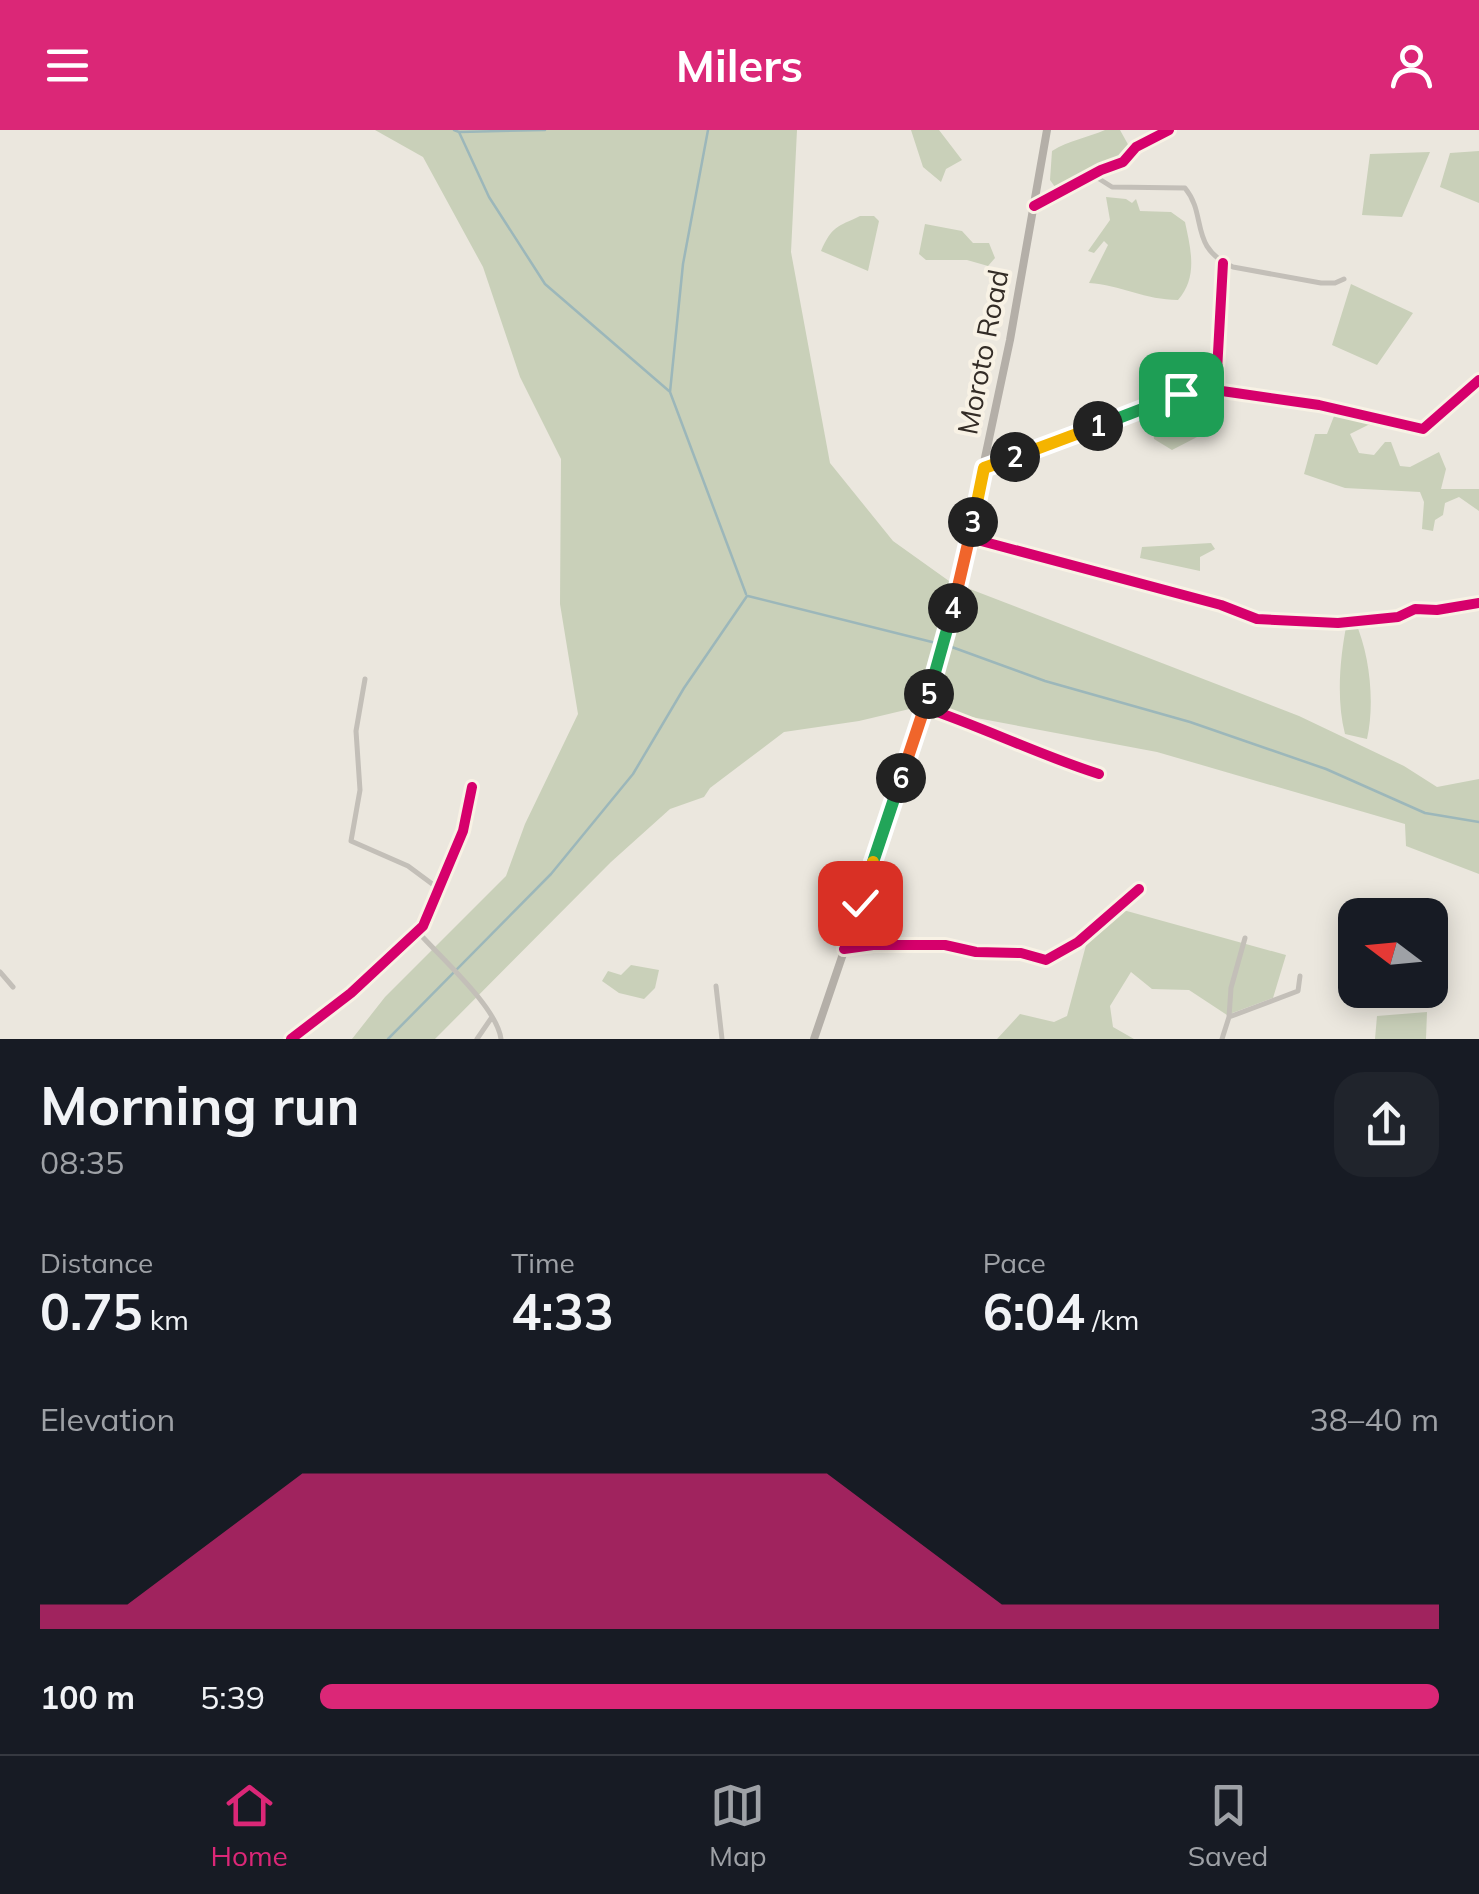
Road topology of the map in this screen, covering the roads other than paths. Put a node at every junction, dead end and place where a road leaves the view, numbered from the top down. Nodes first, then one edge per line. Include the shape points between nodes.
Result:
1 (1047, 130) edge
2 (1170, 130) edge
3 (1093, 175) junction
4 (1034, 206) junction
5 (1223, 262) junction
6 (1344, 279) dead end
7 (1479, 380) edge
8 (1181, 394) dead end
9 (984, 468) junction
10 (970, 538) junction
11 (1479, 603) edge
12 (366, 679) dead end
13 (926, 708) junction
14 (1100, 774) dead end
15 (472, 787) dead end
16 (1140, 888) dead end
17 (439, 889) junction
18 (418, 932) junction
19 (1245, 938) dead end
20 (844, 950) junction
21 (0, 972) edge
22 (1300, 976) dead end
23 (716, 986) dead end
24 (13, 987) dead end
25 (492, 1017) junction
26 (1229, 1017) junction
27 (291, 1039) edge
28 (477, 1039) edge
29 (501, 1039) edge
30 (722, 1039) edge
31 (814, 1039) edge
32 (1222, 1039) edge

1 - 4 main road, Moroto Road
2 - 3 street
3 - 4 street
3 - 5 street via 1112,187 1185,188 1203,242
4 - 9 main road, Moroto Road
5 - 6 street via 1321,283
5 - 7 street via 1217,370 1222,392 1423,429
8 - 9 street
9 - 10 main road, Moroto Road
10 - 11 street via 1257,618 1338,622
10 - 13 main road, Moroto Road
12 - 17 street via 356,731 360,790 351,842 408,866
13 - 14 street
13 - 20 main road, Moroto Road
15 - 17 street
16 - 20 street via 1078,942 1046,960 945,946
17 - 18 street
18 - 25 street
18 - 27 street
19 - 26 street
20 - 31 main road, Moroto Road
21 - 24 street
22 - 26 street via 1294,993
23 - 30 street
25 - 28 street
25 - 29 street
26 - 32 street

